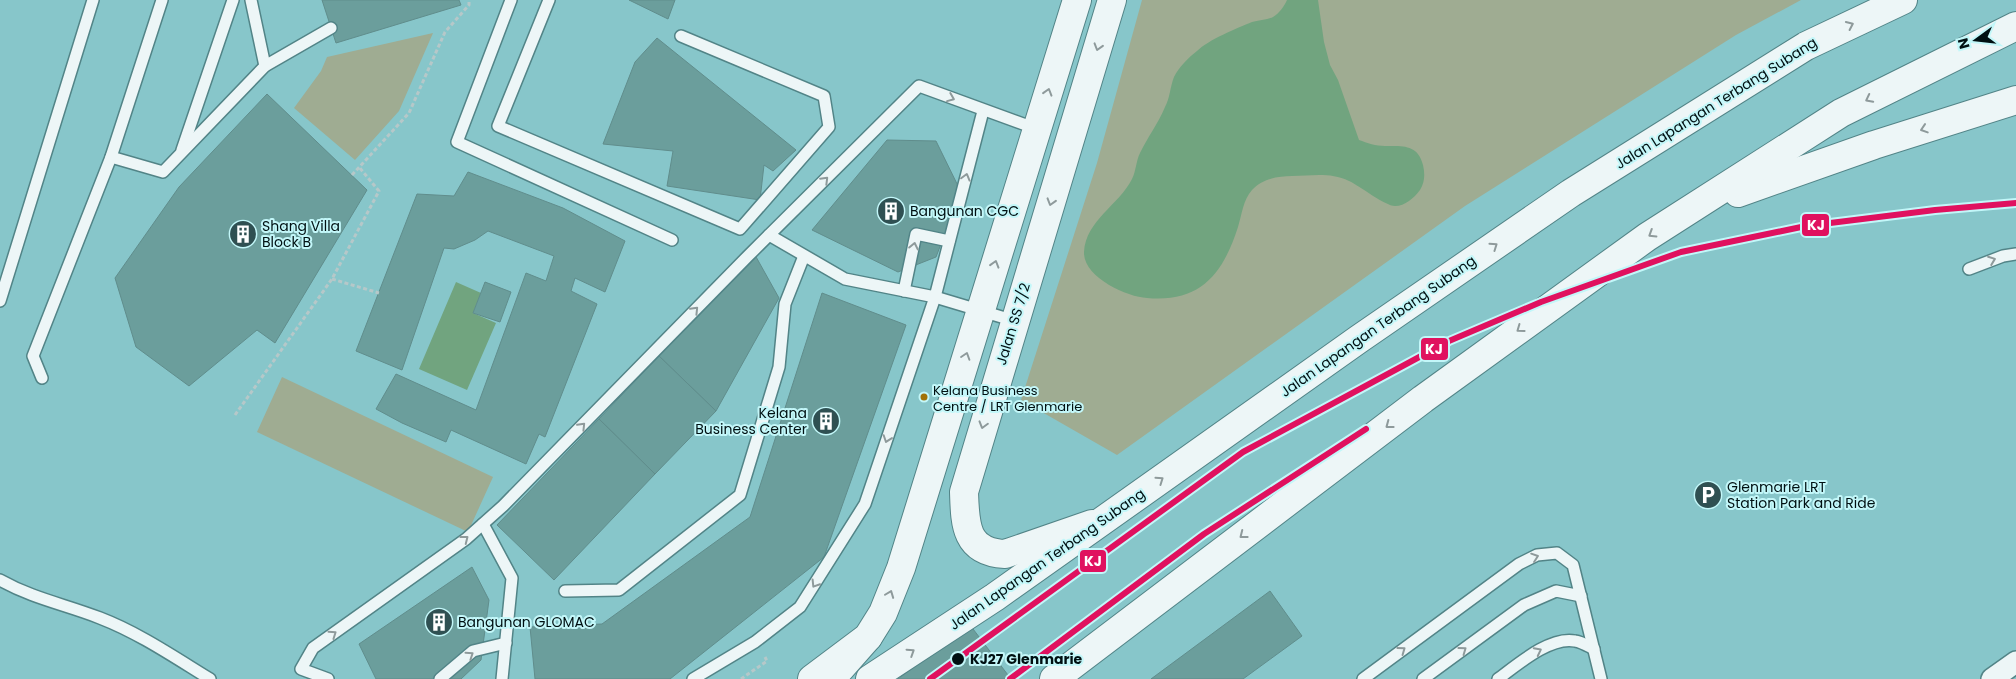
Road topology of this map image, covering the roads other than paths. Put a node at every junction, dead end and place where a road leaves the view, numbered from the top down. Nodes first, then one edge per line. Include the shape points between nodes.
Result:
1 (93, 0) edge
2 (162, 0) edge
3 (233, 0) edge
4 (251, 0) edge
5 (511, 0) edge
6 (549, 0) edge
7 (1076, 0) edge
8 (1112, 0) edge
9 (1903, 0) edge
10 (2016, 26) edge
11 (331, 28) dead end
12 (682, 36) dead end
13 (265, 66) junction
14 (2016, 100) edge
15 (983, 111) junction
16 (1037, 129) junction
17 (181, 153) junction
18 (111, 157) junction
19 (1694, 209) junction
20 (769, 235) junction
21 (672, 240) dead end
22 (949, 241) junction
23 (2016, 254) edge
24 (804, 256) junction
25 (1969, 269) dead end
26 (904, 291) junction
27 (935, 297) junction
28 (0, 301) edge
29 (981, 311) junction
30 (1015, 322) junction
31 (42, 378) dead end
32 (1106, 519) junction
33 (482, 524) junction
34 (0, 580) edge
35 (565, 591) dead end
36 (1581, 596) junction
37 (868, 637) junction
38 (1107, 639) junction
39 (506, 643) junction
40 (1594, 649) junction
41 (2016, 662) edge
42 (210, 679) edge
43 (328, 679) edge
44 (440, 679) edge
45 (502, 679) edge
46 (693, 679) edge
47 (812, 679) edge
48 (831, 679) edge
49 (870, 679) edge
50 (1054, 679) edge
51 (1072, 679) edge
52 (1363, 679) edge
53 (1423, 679) edge
54 (1498, 679) edge
55 (1601, 679) edge
56 (1992, 679) edge

1 - 28 lane
2 - 18 lane
3 - 17 lane
4 - 13 lane
5 - 21 lane via 457,142
6 - 12 lane via 498,126 740,229 829,127 824,96
16 -> 7 main road
8 -> 30 main road, Jalan SS 7/2
32 -> 9 main road, Jalan Lapangan Terbang Subang via 1571,193 1806,46
10 -> 19 main road via 1841,113
11 - 13 lane
13 - 17 lane
14 -> 19 main road via 1874,145
15 - 16 lane
20 -> 15 lane via 919,86
22 -> 15 lane
29 -> 16 main road
17 - 18 lane via 163,172
18 - 31 lane via 33,356
19 -> 38 main road via 1647,237 1423,399
20 - 24 lane
33 -> 20 lane
26 -> 22 lane via 916,234
22 - 27 lane
25 -> 23 lane
24 - 26 lane via 845,280
24 - 35 lane via 785,304 779,367 740,496 619,590
26 - 27 lane
27 - 29 lane
27 -> 46 lane via 865,504 820,576 800,607 755,642
29 - 30 lane
37 -> 29 main road via 883,613 901,568
30 -> 32 main road, Jalan SS 7/2 via 964,492 965,524 971,538 991,554 1004,554
49 -> 32 main road, Jalan Lapangan Terbang Subang
33 - 39 lane via 512,578
43 -> 33 lane via 300,669 313,648 466,539
34 - 42 lane via 25,594 100,618 143,637
36 - 40 lane
52 -> 36 lane via 1504,574 1537,555 1557,553 1573,565
53 -> 36 lane via 1524,605 1556,591
37 - 47 main road
37 - 48 main road
38 - 50 main road
38 - 51 main road
44 -> 39 lane via 473,651
39 - 45 lane
54 -> 40 lane via 1531,655 1563,640 1576,641
40 - 55 lane
41 - 56 street

